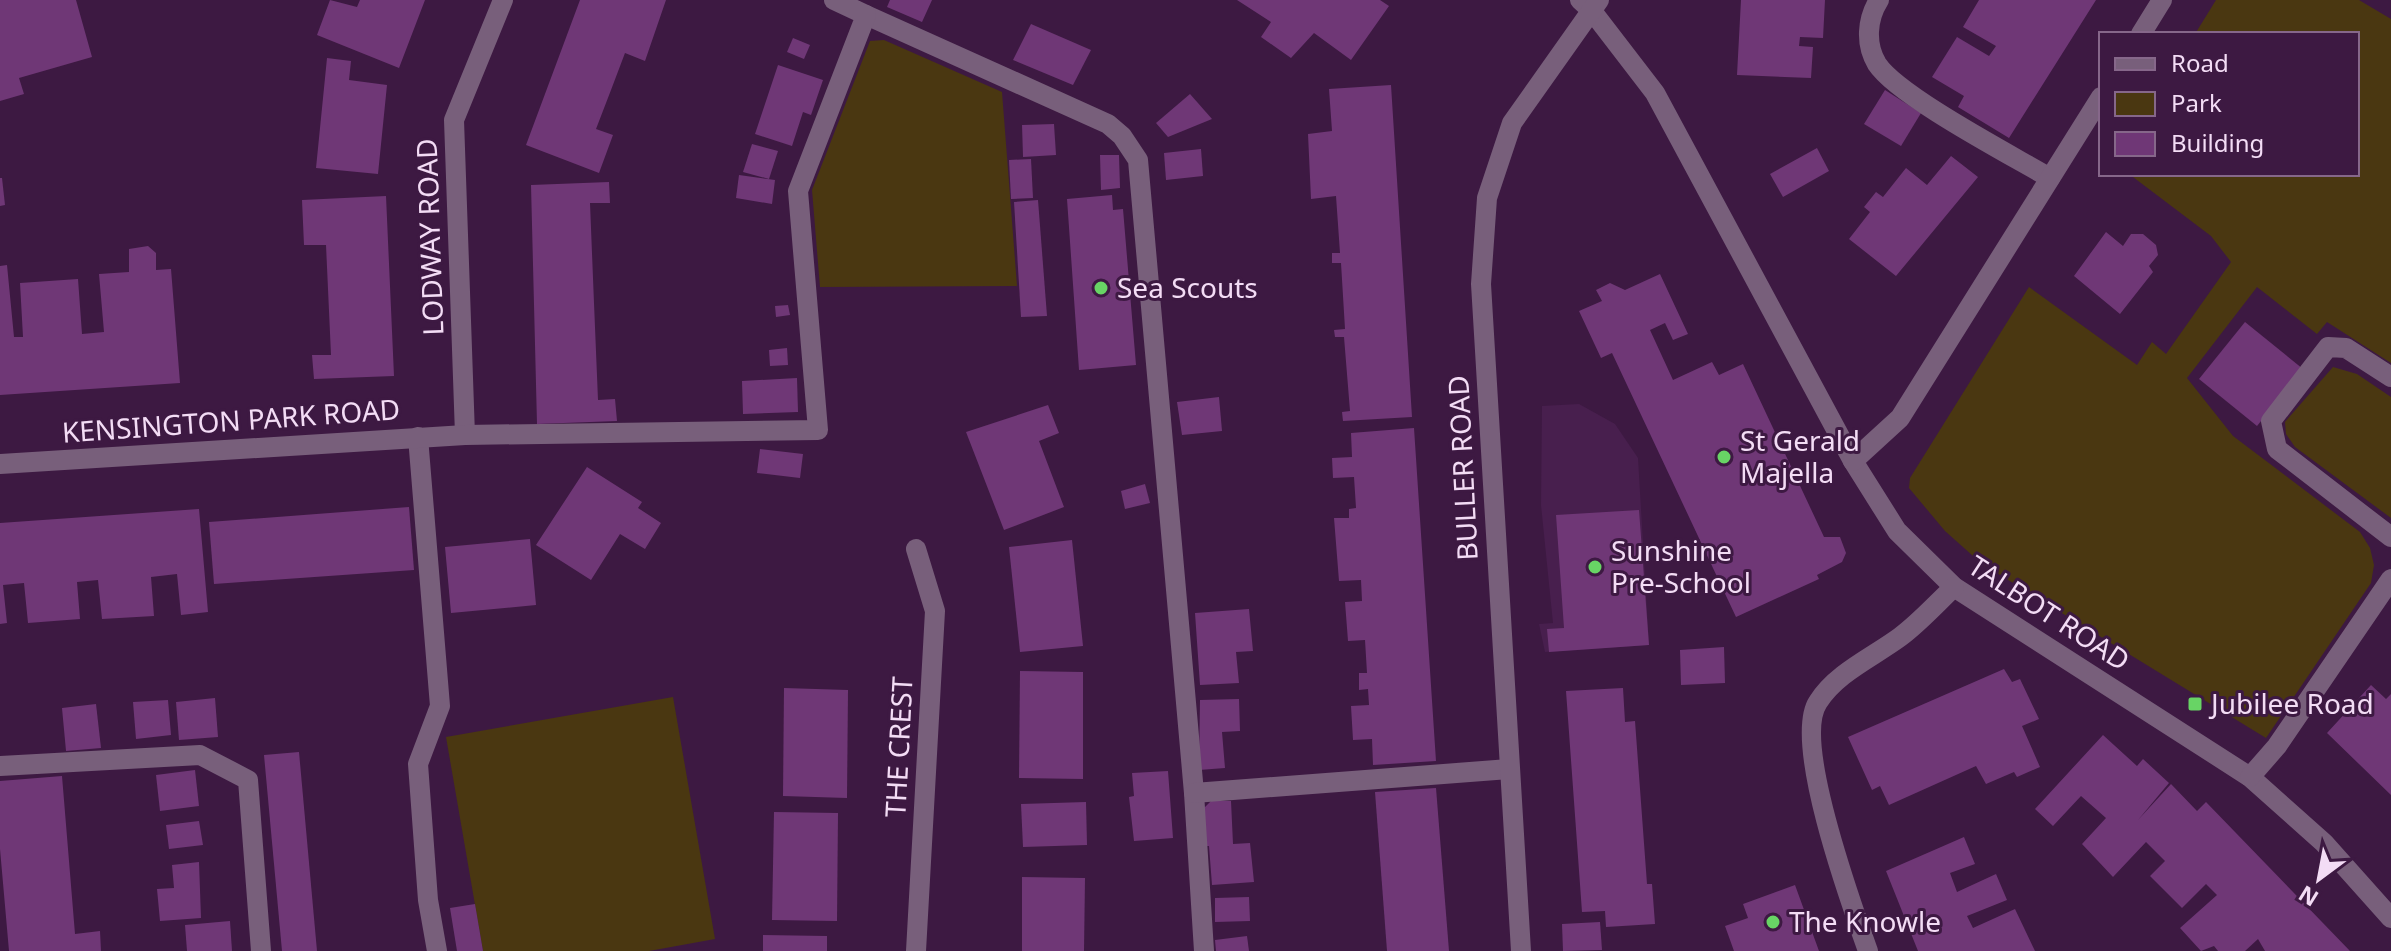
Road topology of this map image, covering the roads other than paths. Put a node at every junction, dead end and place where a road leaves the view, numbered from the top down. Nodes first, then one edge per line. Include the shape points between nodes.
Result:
1 (503, 0) edge
2 (834, 0) edge
3 (1879, 0) edge
4 (2162, 0) edge
5 (1590, 4) edge
6 (866, 15) junction
7 (2142, 32) edge
8 (2099, 100) edge
9 (2050, 178) junction
10 (2391, 377) edge
11 (465, 435) junction
12 (418, 437) junction
13 (1853, 461) junction
14 (0, 464) edge
15 (2391, 537) edge
16 (916, 549) dead end
17 (2391, 579) edge
18 (1954, 587) junction
19 (0, 766) edge
20 (1509, 769) junction
21 (2250, 777) junction
22 (1194, 793) junction
23 (2391, 918) edge
24 (261, 951) edge
25 (437, 951) edge
26 (916, 951) edge
27 (1204, 951) edge
28 (1521, 951) edge
29 (1868, 951) edge

1 - 11 street, LODWAY ROAD via 454,120
2 - 6 street
3 - 9 street via 1868,33 1879,67 1900,87
4 - 7 street
5 - 13 street, TALBOT ROAD via 1655,93
5 - 20 street, BULLER ROAD via 1512,123 1487,198 1481,284
6 - 11 street, KENSINGTON PARK ROAD via 798,191 818,430
6 - 22 street via 1108,124 1138,160
8 - 9 street
9 - 13 street via 1900,418
10 - 15 street via 2346,348 2328,347 2271,421 2277,449
11 - 12 street, KENSINGTON PARK ROAD
12 - 14 street, KENSINGTON PARK ROAD
12 - 25 street via 440,706 418,764
13 - 18 street, TALBOT ROAD via 1897,531
16 - 26 street, THE CREST via 935,611
17 - 21 street via 2277,746
18 - 21 street, TALBOT ROAD
18 - 29 street via 1903,635 1840,677 1816,703 1813,737 1831,849
19 - 24 street via 200,755 248,780
20 - 22 street
20 - 28 street, BULLER ROAD
21 - 23 street, TALBOT ROAD via 2324,843
22 - 27 street

